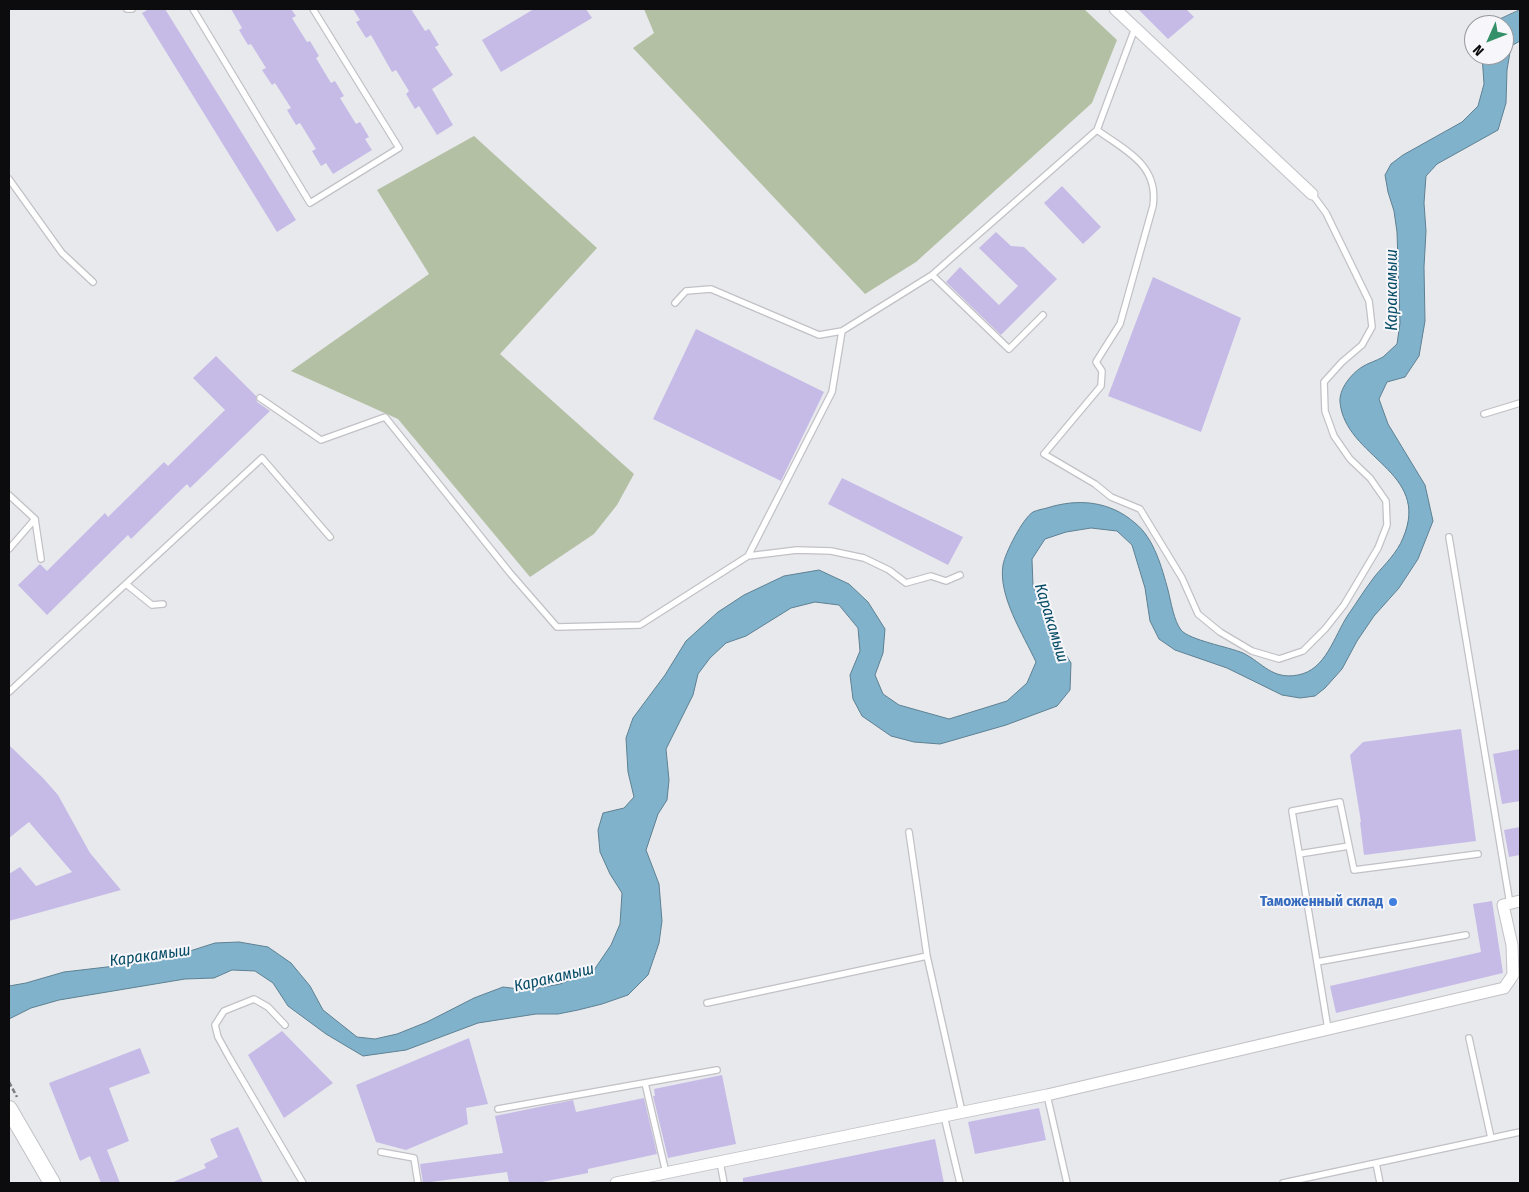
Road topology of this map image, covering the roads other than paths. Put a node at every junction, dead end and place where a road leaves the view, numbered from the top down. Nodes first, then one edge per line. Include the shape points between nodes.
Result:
1 (127, 9) edge
2 (132, 9) edge
3 (193, 9) edge
4 (313, 9) edge
5 (1115, 9) edge
6 (1135, 28) junction
7 (1097, 130) junction
8 (9, 179) edge
9 (1312, 194) joint
10 (932, 275) junction
11 (93, 282) dead end
12 (675, 303) dead end
13 (1043, 315) dead end
14 (842, 331) junction
15 (260, 398) dead end
16 (1520, 403) edge
17 (1484, 414) dead end
18 (9, 495) edge
19 (35, 519) junction
20 (330, 537) dead end
21 (1449, 537) dead end
22 (9, 549) edge
23 (748, 556) junction
24 (41, 559) dead end
25 (960, 575) dead end
26 (126, 584) junction
27 (163, 604) dead end
28 (9, 692) edge
29 (909, 832) dead end
30 (1349, 846) junction
31 (1299, 854) junction
32 (1478, 854) dead end
33 (1515, 902) edge
34 (1466, 935) dead end
35 (927, 956) junction
36 (1317, 962) junction
37 (707, 1003) dead end
38 (286, 1025) dead end
39 (1328, 1029) junction
40 (1469, 1038) dead end
41 (717, 1070) dead end
42 (645, 1083) junction
43 (1047, 1095) junction
44 (9, 1109) edge
45 (498, 1109) dead end
46 (962, 1112) junction
47 (944, 1116) junction
48 (1520, 1132) edge
49 (1490, 1138) junction
50 (381, 1152) dead end
51 (720, 1162) junction
52 (1376, 1162) junction
53 (666, 1173) junction
54 (52, 1183) edge
55 (303, 1183) edge
56 (418, 1183) edge
57 (616, 1183) edge
58 (724, 1183) edge
59 (960, 1183) edge
60 (1067, 1183) edge
61 (1283, 1183) edge
62 (1380, 1183) edge

1 - 2 lane
3 - 4 lane via 310,203 399,148
5 - 6 street
6 - 7 lane
6 - 9 street
7 - 9 lane via 1136,158 1150,173 1155,192 1154,206 1120,324 1096,362 1102,371 1101,386 1044,454 1111,497 1140,509 1182,578 1198,614 1252,651 1279,659 1303,651 1325,629 1344,605 1378,548 1387,525 1386,501 1334,436 1325,411 1324,382 1362,345 1372,328 1369,301 1326,212
7 - 10 lane
8 - 11 lane via 62,253
10 - 13 lane via 1009,350
10 - 14 lane
12 - 14 lane via 686,292 710,289 819,335
14 - 23 lane via 832,392
15 - 23 lane via 321,440 385,417 557,627 640,625
16 - 17 lane
18 - 19 lane
19 - 22 lane
19 - 24 lane
20 - 26 lane via 262,458
21 - 33 lane
23 - 25 lane via 797,550 831,551 864,558 906,583 931,576 946,581
26 - 27 lane via 152,605
26 - 28 lane
29 - 35 lane
30 - 31 lane
30 - 31 lane via 1340,802 1292,811
30 - 32 lane via 1354,870
31 - 36 lane
33 - 39 street via 1503,905 1512,945 1513,974 1504,988
34 - 36 lane
35 - 37 lane
35 - 46 lane
36 - 39 lane
38 - 55 lane via 268,1007 254,999 224,1011 215,1025 229,1057
39 - 43 street
40 - 49 lane
41 - 42 lane
42 - 45 lane
42 - 53 lane
43 - 46 street
43 - 60 lane
44 - 54 main road
46 - 47 street
47 - 51 street
47 - 59 lane
48 - 49 lane
49 - 52 lane
50 - 56 lane via 414,1158
51 - 53 street
51 - 58 lane
52 - 61 lane
52 - 62 lane
53 - 57 street

